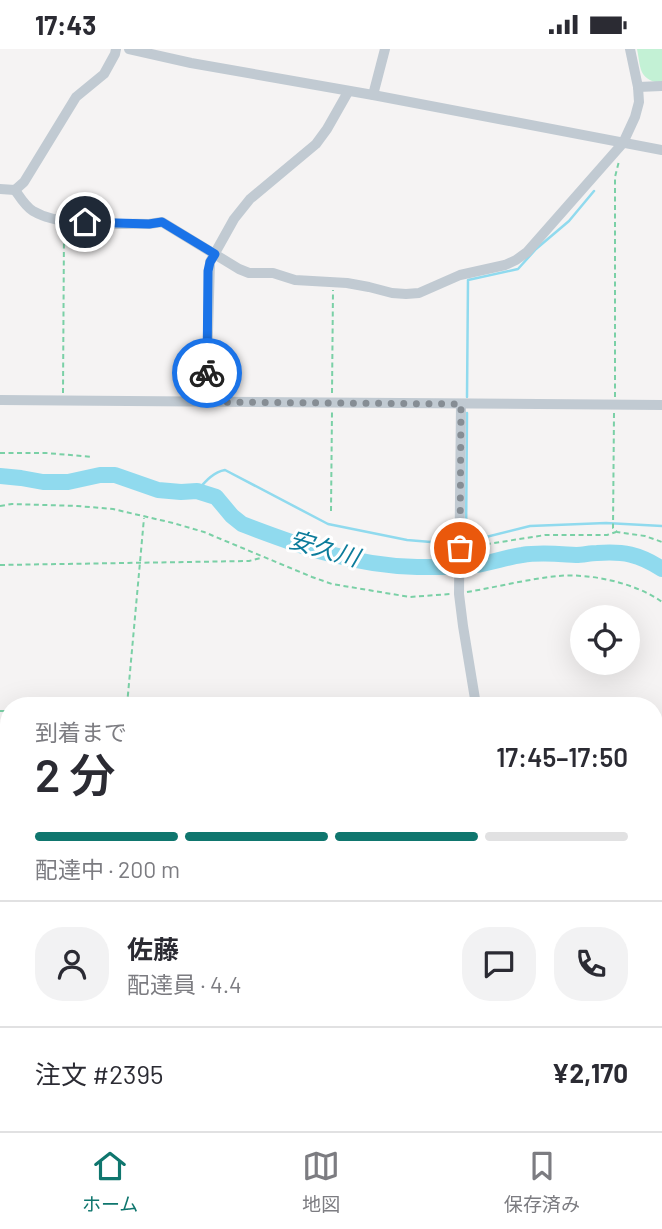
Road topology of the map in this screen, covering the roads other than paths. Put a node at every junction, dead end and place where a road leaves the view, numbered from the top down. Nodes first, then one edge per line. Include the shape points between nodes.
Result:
1 (116, 49) edge
2 (129, 49) edge
3 (385, 49) edge
4 (630, 49) edge
5 (662, 86) edge
6 (638, 87) junction
7 (348, 92) junction
8 (373, 95) junction
9 (623, 143) junction
10 (662, 150) edge
11 (0, 189) edge
12 (15, 190) junction
13 (215, 254) junction
14 (0, 400) edge
15 (206, 402) junction
16 (461, 404) junction
17 (662, 405) edge
18 (475, 697) edge

1 - 12 street via 104,73 76,97
2 - 7 street
3 - 8 street
4 - 6 street
5 - 6 street
6 - 9 street via 635,117
7 - 8 street
7 - 13 street via 316,144 241,208
8 - 9 street
9 - 10 street
9 - 13 street via 527,252 505,265 460,275 419,293 406,295 249,273
11 - 12 street
12 - 13 street via 33,211 64,222 162,222
13 - 15 street via 208,271
14 - 15 street
15 - 16 street
16 - 17 street
16 - 18 street via 459,594

